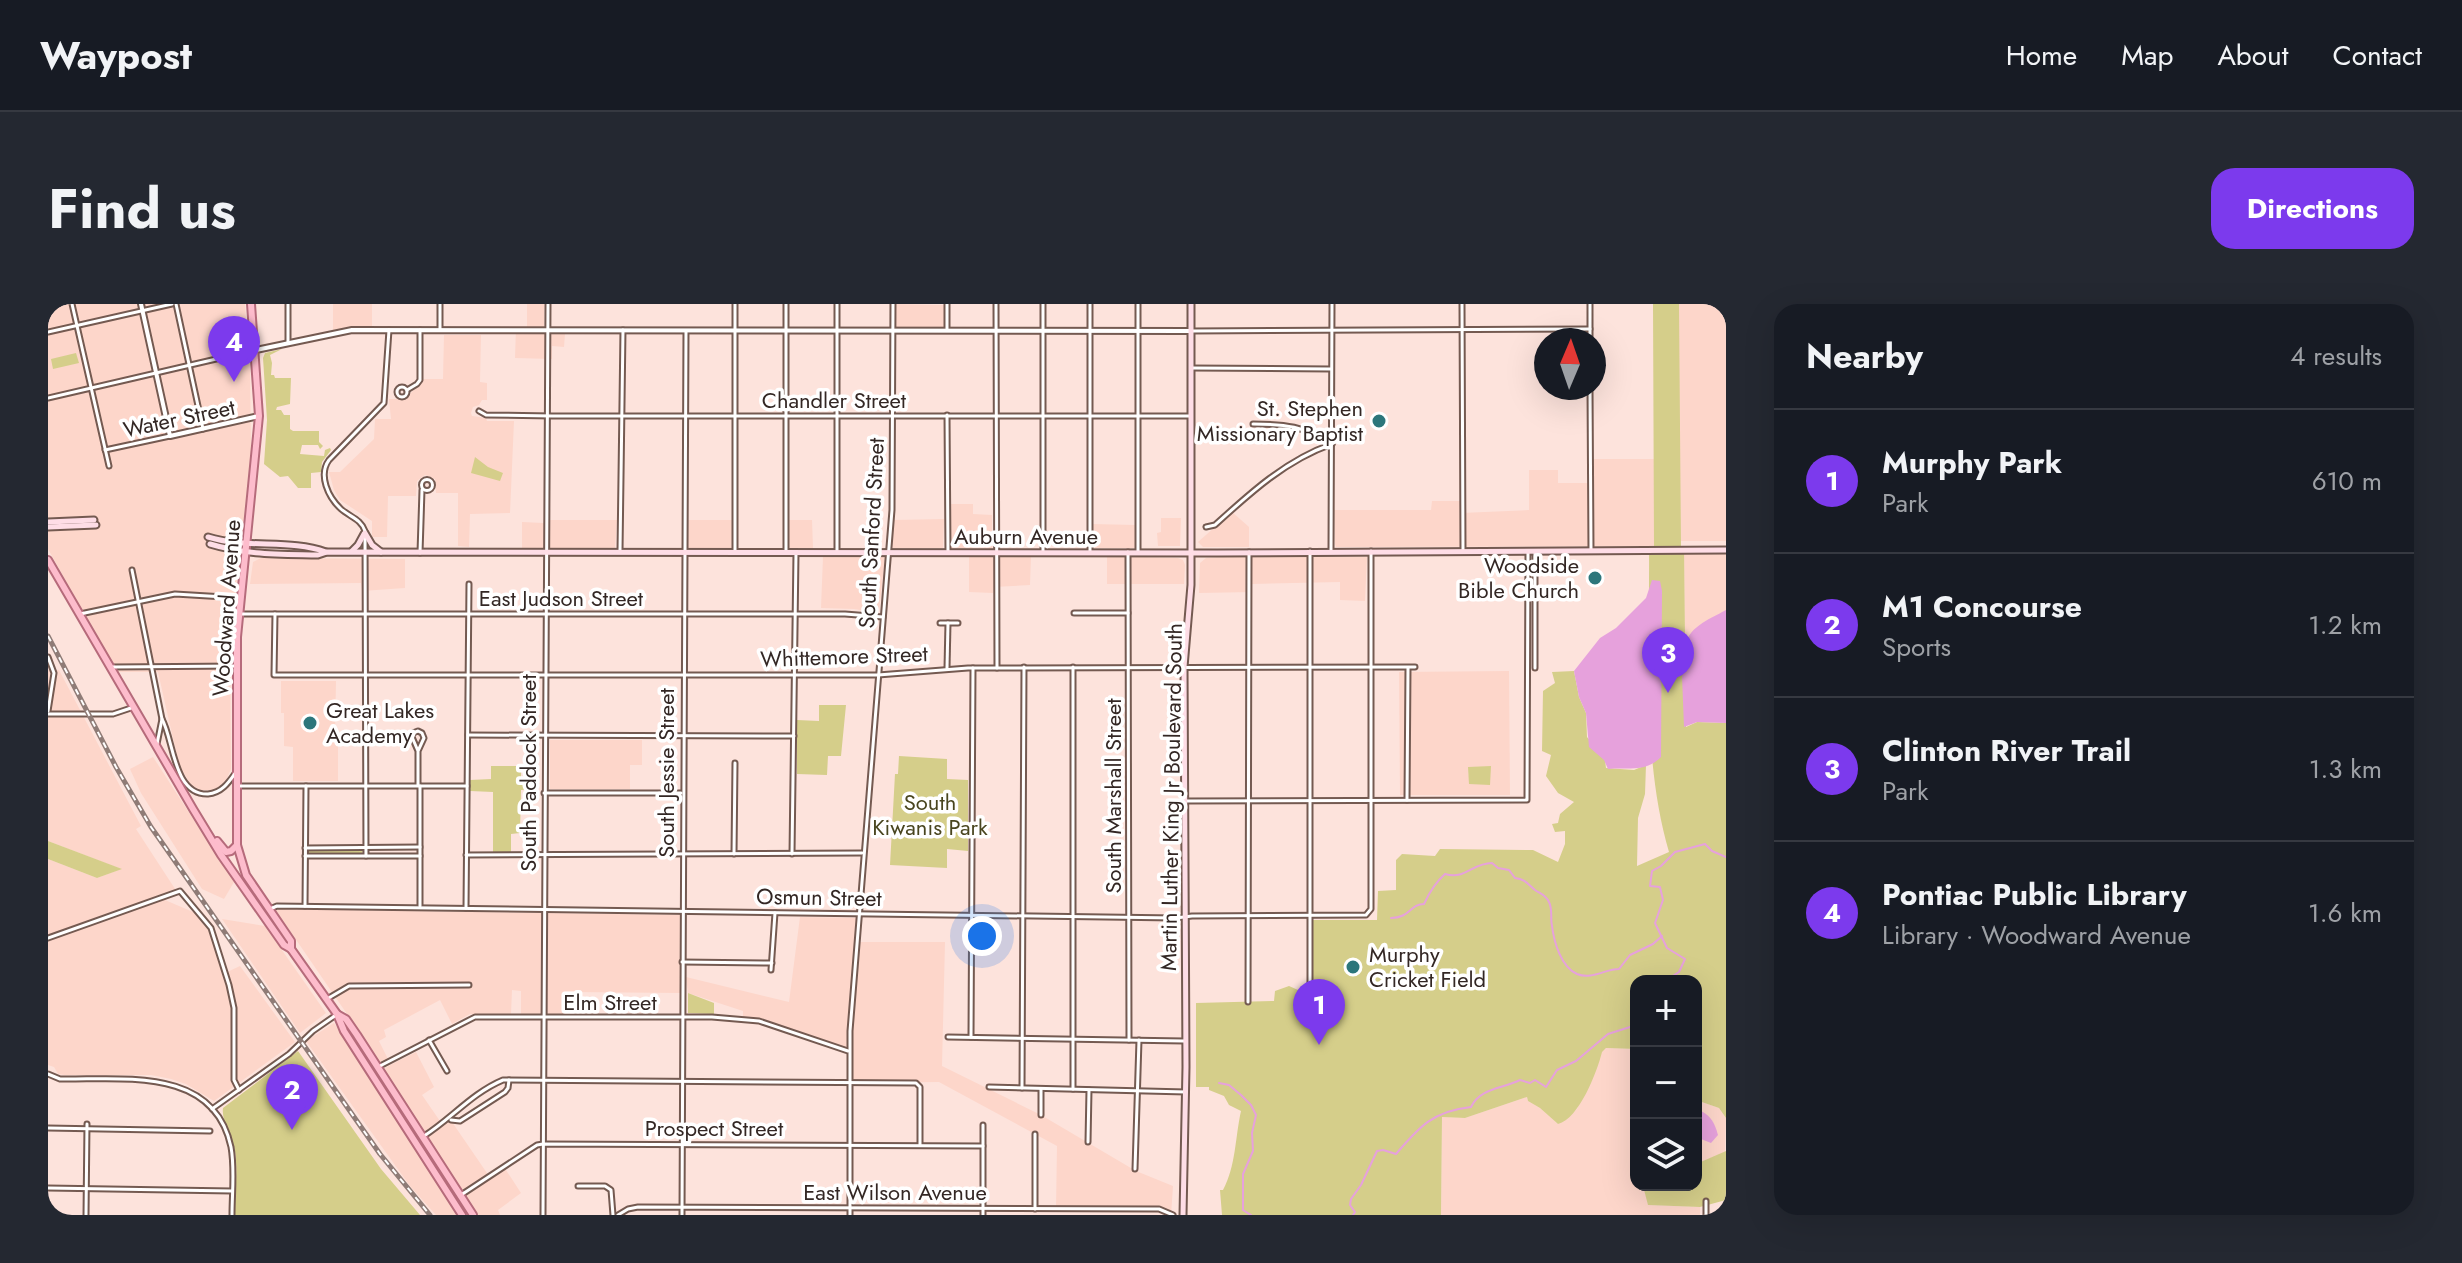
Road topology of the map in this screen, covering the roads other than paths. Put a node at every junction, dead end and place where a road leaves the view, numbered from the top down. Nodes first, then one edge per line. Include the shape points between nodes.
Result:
1 (72, 304) edge
2 (141, 304) edge
3 (174, 304) edge
4 (251, 304) edge
5 (288, 304) edge
6 (440, 304) edge
7 (548, 304) edge
8 (735, 304) edge
9 (786, 304) edge
10 (837, 304) edge
11 (893, 304) edge
12 (947, 304) edge
13 (996, 304) edge
14 (1043, 304) edge
15 (1090, 304) edge
16 (1138, 304) edge
17 (1191, 304) edge
18 (1332, 304) edge
19 (1462, 304) edge
20 (1590, 304) edge
21 (142, 311) junction
22 (77, 326) junction
23 (1590, 328) edge
24 (1534, 329) edge
25 (389, 330) junction
26 (420, 330) junction
27 (440, 330) junction
28 (548, 330) junction
29 (623, 330) junction
30 (947, 330) junction
31 (995, 330) junction
32 (1043, 330) junction
33 (1090, 330) junction
34 (1138, 330) junction
35 (1332, 330) junction
36 (1462, 330) junction
37 (686, 331) junction
38 (735, 331) junction
39 (786, 331) junction
40 (837, 331) junction
41 (893, 331) junction
42 (1191, 331) junction
43 (48, 332) edge
44 (288, 343) junction
45 (256, 350) junction
46 (189, 365) junction
47 (1191, 368) junction
48 (1332, 369) junction
49 (156, 373) junction
50 (91, 388) junction
51 (407, 390) dead end
52 (48, 398) edge
53 (1590, 400) edge
54 (479, 411) dead end
55 (947, 415) junction
56 (996, 415) junction
57 (1043, 415) junction
58 (1090, 415) junction
59 (1138, 415) junction
60 (259, 416) junction
61 (547, 416) junction
62 (622, 416) junction
63 (685, 416) junction
64 (735, 416) junction
65 (786, 416) junction
66 (837, 416) junction
67 (893, 416) junction
68 (1191, 416) junction
69 (1253, 424) dead end
70 (203, 429) junction
71 (170, 436) junction
72 (1332, 444) junction
73 (105, 450) junction
74 (109, 466) dead end
75 (422, 490) dead end
76 (95, 522) dead end
77 (48, 525) edge
78 (1206, 527) dead end
79 (365, 533) junction
80 (247, 545) junction
81 (282, 546) junction
82 (1591, 550) junction
83 (1726, 550) edge
84 (1310, 551) junction
85 (1331, 551) junction
86 (1371, 551) junction
87 (1463, 551) junction
88 (1532, 551) junction
89 (327, 552) junction
90 (684, 552) junction
91 (735, 552) junction
92 (786, 552) junction
93 (796, 552) junction
94 (837, 552) junction
95 (888, 552) junction
96 (948, 552) junction
97 (996, 552) junction
98 (1043, 552) junction
99 (1090, 552) junction
100 (1128, 552) junction
101 (1138, 552) junction
102 (1249, 552) junction
103 (246, 553) junction
104 (349, 553) junction
105 (365, 553) junction
106 (382, 553) junction
107 (420, 553) junction
108 (546, 553) junction
109 (620, 553) junction
110 (1191, 553) junction
111 (261, 554) junction
112 (48, 560) edge
113 (132, 570) dead end
114 (469, 584) dead end
115 (241, 598) junction
116 (139, 601) junction
117 (1074, 613) dead end
118 (1128, 613) junction
119 (80, 614) junction
120 (239, 614) junction
121 (275, 614) junction
122 (365, 614) junction
123 (469, 614) junction
124 (545, 614) junction
125 (683, 614) junction
126 (795, 614) junction
127 (883, 617) junction
128 (940, 623) dead end
129 (948, 623) junction
130 (958, 623) dead end
131 (48, 657) edge
132 (109, 666) junction
133 (237, 666) junction
134 (50, 667) edge
135 (153, 667) junction
136 (1024, 667) junction
137 (1073, 667) junction
138 (1128, 667) junction
139 (1184, 667) junction
140 (1371, 667) junction
141 (1408, 667) junction
142 (1415, 667) dead end
143 (947, 668) junction
144 (973, 668) junction
145 (997, 668) junction
146 (1249, 668) junction
147 (1310, 668) junction
148 (1535, 668) dead end
149 (365, 675) junction
150 (468, 675) junction
151 (545, 675) junction
152 (683, 675) junction
153 (795, 675) junction
154 (878, 675) junction
155 (132, 708) junction
156 (48, 712) edge
157 (162, 719) junction
158 (468, 735) junction
159 (545, 735) junction
160 (683, 735) junction
161 (794, 736) junction
162 (156, 748) junction
163 (418, 751) dead end
164 (735, 763) dead end
165 (237, 770) junction
166 (237, 786) junction
167 (306, 786) junction
168 (365, 786) junction
169 (419, 786) junction
170 (467, 786) junction
171 (544, 793) junction
172 (682, 793) junction
173 (1371, 800) junction
174 (1407, 800) junction
175 (1185, 801) junction
176 (1249, 801) junction
177 (1310, 801) junction
178 (200, 819) junction
179 (237, 845) junction
180 (420, 847) junction
181 (305, 848) junction
182 (366, 848) junction
183 (864, 853) junction
184 (682, 854) junction
185 (734, 854) junction
186 (792, 854) junction
187 (466, 855) junction
188 (544, 855) junction
189 (305, 856) junction
190 (366, 856) junction
191 (420, 856) junction
192 (305, 906) junction
193 (420, 908) junction
194 (270, 909) junction
195 (466, 909) junction
196 (544, 910) junction
197 (682, 912) junction
198 (775, 913) junction
199 (858, 914) junction
200 (972, 915) junction
201 (1023, 916) junction
202 (1248, 916) junction
203 (1310, 916) junction
204 (1074, 917) junction
205 (1185, 917) junction
206 (1129, 918) junction
207 (48, 938) edge
208 (291, 949) junction
209 (682, 962) junction
210 (772, 963) junction
211 (771, 970) dead end
212 (469, 985) dead end
213 (327, 999) junction
214 (1310, 999) dead end
215 (1248, 1002) dead end
216 (337, 1014) junction
217 (543, 1017) junction
218 (682, 1017) junction
219 (948, 1037) dead end
220 (971, 1037) junction
221 (1022, 1038) junction
222 (1073, 1039) junction
223 (429, 1040) junction
224 (1129, 1040) junction
225 (1139, 1040) junction
226 (1186, 1041) junction
227 (850, 1052) junction
228 (378, 1067) junction
229 (447, 1071) dead end
230 (48, 1074) edge
231 (509, 1080) junction
232 (543, 1081) junction
233 (681, 1081) junction
234 (850, 1082) junction
235 (989, 1087) dead end
236 (1022, 1088) junction
237 (1041, 1089) junction
238 (1073, 1089) junction
239 (239, 1090) junction
240 (1089, 1090) junction
241 (1137, 1091) junction
242 (1186, 1092) junction
243 (212, 1109) junction
244 (398, 1115) junction
245 (1041, 1115) dead end
246 (450, 1119) junction
247 (983, 1125) dead end
248 (87, 1126) junction
249 (48, 1128) edge
250 (210, 1131) dead end
251 (1035, 1134) dead end
252 (423, 1137) junction
253 (1088, 1142) dead end
254 (543, 1144) junction
255 (681, 1144) junction
256 (850, 1145) junction
257 (920, 1145) junction
258 (983, 1146) junction
259 (425, 1158) junction
260 (1135, 1169) dead end
261 (578, 1186) dead end
262 (48, 1188) edge
263 (86, 1188) junction
264 (232, 1191) junction
265 (461, 1195) junction
266 (1706, 1201) dead end
267 (681, 1207) junction
268 (850, 1208) junction
269 (983, 1209) junction
270 (1035, 1209) junction
271 (86, 1215) edge
272 (232, 1215) edge
273 (462, 1215) edge
274 (473, 1215) edge
275 (543, 1215) edge
276 (615, 1215) edge
277 (682, 1215) edge
278 (850, 1215) edge
279 (983, 1215) edge
280 (1173, 1215) edge
281 (1183, 1215) edge
282 (1706, 1215) edge

1 - 22 street
2 - 21 street
3 - 21 street
3 - 46 street
4 - 45 main road, Woodward Avenue
5 - 44 street
6 - 27 street
7 - 28 street, South Paddock Street
8 - 38 street
9 - 39 street
10 - 40 street
11 - 41 street, South Sanford Street
12 - 30 street
13 - 31 street
14 - 32 street
15 - 33 street
16 - 34 street
17 - 42 main road, Martin Luther King Jr Boulevard South
18 - 35 street
19 - 36 street
20 - 23 street
21 - 22 street
21 - 49 street
22 - 43 street
22 - 50 street
24 - 36 street
25 - 26 street
25 - 44 street via 342,331
25 - 79 street via 383,405 324,468 333,500 360,522
26 - 27 street
26 - 51 street via 420,380
27 - 28 street
28 - 29 street
28 - 61 street, South Paddock Street
29 - 37 street
29 - 62 street
30 - 31 street
30 - 41 street
31 - 32 street
31 - 56 street
32 - 33 street
32 - 57 street
33 - 34 street
33 - 58 street
34 - 42 street
34 - 59 street
35 - 36 street
35 - 42 street
35 - 48 street
36 - 87 street
37 - 38 street
37 - 63 street, South Jessie Street
38 - 39 street
38 - 64 street
39 - 40 street
39 - 65 street
40 - 41 street
40 - 66 street
41 - 67 street, South Sanford Street
42 - 47 main road, Martin Luther King Jr Boulevard South
44 - 45 street
45 - 46 street
45 - 60 main road, Woodward Avenue
46 - 49 street
46 - 70 street
47 - 48 street
47 - 68 main road, Martin Luther King Jr Boulevard South
48 - 72 street
49 - 50 street
49 - 71 street
50 - 52 street
50 - 73 street
53 - 82 street
54 - 61 street, Chandler Street
55 - 56 street, Chandler Street
55 - 67 street, Chandler Street
55 - 96 street
56 - 57 street, Chandler Street
56 - 97 street
57 - 58 street, Chandler Street
57 - 98 street
58 - 59 street, Chandler Street
58 - 99 street
59 - 68 street, Chandler Street
59 - 101 street
60 - 70 street, Water Street
60 - 80 main road, Woodward Avenue
61 - 62 street, Chandler Street
61 - 108 street, South Paddock Street
62 - 63 street, Chandler Street
62 - 109 street
63 - 64 street, Chandler Street
63 - 90 street, South Jessie Street
64 - 65 street, Chandler Street
64 - 91 street
65 - 66 street, Chandler Street
65 - 92 street
66 - 67 street, Chandler Street
66 - 94 street
67 - 95 street, South Sanford Street
68 - 110 main road, Martin Luther King Jr Boulevard South
69 - 72 street via 1298,427
70 - 71 street, Water Street
71 - 73 street, Water Street
72 - 78 street via 1281,471
72 - 85 street
73 - 74 street
75 - 107 street
76 - 77 main road
79 - 104 main road
79 - 105 street
79 - 106 main road
80 - 81 main road, Auburn Avenue
80 - 103 main road, Woodward Avenue
80 - 103 main road, Auburn Avenue via 209,540
81 - 89 main road, Auburn Avenue
81 - 111 main road via 264,548
82 - 83 main road, Auburn Avenue
82 - 88 main road, Auburn Avenue
84 - 85 main road, Auburn Avenue
84 - 102 main road, Auburn Avenue
84 - 147 street
85 - 86 main road, Auburn Avenue
86 - 87 main road, Auburn Avenue
86 - 140 street
87 - 88 main road, Auburn Avenue
88 - 148 street
88 - 174 street via 1529,797
89 - 104 main road, Auburn Avenue
89 - 111 main road, Auburn Avenue
90 - 91 main road, Auburn Avenue
90 - 109 main road, Auburn Avenue
90 - 125 street, South Jessie Street
91 - 92 main road, Auburn Avenue
92 - 93 main road, Auburn Avenue
93 - 94 main road, Auburn Avenue
93 - 126 street
94 - 95 main road, Auburn Avenue
95 - 96 main road, Auburn Avenue
95 - 127 street, South Sanford Street
96 - 97 main road, Auburn Avenue
97 - 98 main road, Auburn Avenue
97 - 145 street
98 - 99 main road, Auburn Avenue
99 - 100 main road, Auburn Avenue
100 - 101 main road, Auburn Avenue
100 - 118 street, South Marshall Street
101 - 110 main road, Auburn Avenue
102 - 110 main road, Auburn Avenue
102 - 146 street
103 - 111 main road, Auburn Avenue
103 - 115 main road, Woodward Avenue
104 - 105 main road, Auburn Avenue
105 - 106 main road, Auburn Avenue
105 - 122 street
106 - 107 main road, Auburn Avenue
107 - 108 main road, Auburn Avenue
108 - 109 main road, Auburn Avenue
108 - 124 street, South Paddock Street
110 - 139 main road, Martin Luther King Jr Boulevard South
112 - 119 main road, Woodward Avenue
113 - 116 street
114 - 123 street
115 - 116 street via 186,593
115 - 120 main road, Woodward Avenue
116 - 119 street
116 - 135 street
117 - 118 street
118 - 138 street, South Marshall Street
119 - 132 main road, Woodward Avenue
120 - 121 street, East Judson Street
120 - 133 main road, Woodward Avenue
121 - 122 street, East Judson Street
121 - 149 street, Whittemore Street via 274,675
122 - 123 street, East Judson Street
122 - 149 street
123 - 124 street, East Judson Street
123 - 150 street
124 - 125 street, East Judson Street
124 - 151 street, South Paddock Street
125 - 126 street, East Judson Street
125 - 152 street, South Jessie Street
126 - 127 street, East Judson Street
126 - 153 street
127 - 154 street, South Sanford Street
128 - 129 street
129 - 130 street
129 - 143 street
131 - 134 street
132 - 135 street
132 - 155 main road, Woodward Avenue
133 - 135 street
133 - 165 main road, Woodward Avenue
134 - 156 street via 54,675
135 - 157 street
136 - 137 street, Whittemore Street
136 - 145 street, Whittemore Street
136 - 201 street
137 - 138 street, Whittemore Street
137 - 204 street
138 - 139 street, Whittemore Street
138 - 206 street, South Marshall Street
139 - 146 street, Whittemore Street
139 - 175 main road, Martin Luther King Jr Boulevard South
140 - 141 street, Whittemore Street
140 - 147 street, Whittemore Street
140 - 173 street
141 - 142 street, Whittemore Street
141 - 174 street
143 - 144 street, Whittemore Street
143 - 154 street, Whittemore Street
144 - 145 street, Whittemore Street
144 - 200 street
146 - 147 street, Whittemore Street
146 - 176 street
147 - 177 street
149 - 150 street, Whittemore Street
149 - 168 street
150 - 151 street, Whittemore Street
150 - 158 street
151 - 152 street, Whittemore Street
151 - 159 street, South Paddock Street
152 - 153 street, Whittemore Street
152 - 160 street, South Jessie Street
153 - 154 street, Whittemore Street
153 - 161 street
154 - 183 street, South Sanford Street
155 - 156 street via 113,714
155 - 162 main road, Woodward Avenue
157 - 162 street
157 - 165 street via 177,768 193,790 219,790
158 - 159 street
158 - 170 street
159 - 160 street
159 - 171 street, South Paddock Street
160 - 161 street
160 - 172 street, South Jessie Street
161 - 186 street
162 - 178 main road, Woodward Avenue
163 - 169 street
164 - 185 street
165 - 166 main road, Woodward Avenue
166 - 167 street
166 - 179 main road, Woodward Avenue
167 - 168 street
167 - 181 street
168 - 169 street
168 - 182 street
169 - 170 street
169 - 180 street
170 - 187 street
171 - 172 street
171 - 188 street, South Paddock Street
172 - 184 street, South Jessie Street
173 - 174 street
173 - 177 street
173 - 203 street, Osmun Street via 1368,915
175 - 176 street
175 - 205 main road, Martin Luther King Jr Boulevard South
176 - 177 street
176 - 202 street
177 - 203 street
178 - 179 main road via 226,852
178 - 208 main road, Woodward Avenue
179 - 194 main road, Woodward Avenue via 246,875
180 - 182 street
180 - 191 street
181 - 182 street
181 - 189 street
182 - 190 street
183 - 186 street
183 - 199 street, South Sanford Street
184 - 185 street
184 - 188 street
184 - 197 street, South Jessie Street
185 - 186 street
187 - 188 street
187 - 195 street
188 - 196 street, South Paddock Street
189 - 190 street
189 - 192 street
190 - 191 street
191 - 193 street
192 - 193 street, Osmun Street
192 - 194 street, Osmun Street
193 - 195 street, Osmun Street
194 - 208 main road, Woodward Avenue
195 - 196 street, Osmun Street
196 - 197 street, Osmun Street
196 - 217 street, South Paddock Street
197 - 198 street, Osmun Street
197 - 209 street, South Jessie Street
198 - 199 street, Osmun Street
198 - 210 street
199 - 200 street, Osmun Street
199 - 227 street, South Sanford Street
200 - 201 street, Osmun Street
200 - 220 street
201 - 204 street, Osmun Street
201 - 221 street
202 - 203 street, Osmun Street
202 - 205 street, Osmun Street
202 - 215 street
203 - 214 street
204 - 206 street, Osmun Street
204 - 222 street
205 - 206 street, Osmun Street
205 - 226 main road, Martin Luther King Jr Boulevard South
206 - 224 street, South Marshall Street
207 - 239 street via 180,891 211,928 233,1003 234,1077
208 - 213 main road, Woodward Avenue
209 - 210 street
209 - 218 street, South Jessie Street
210 - 211 street
212 - 213 street via 348,986
213 - 216 main road, Woodward Avenue
216 - 228 main road, Woodward Avenue via 346,1019
216 - 239 street
216 - 244 main road, Woodward Avenue
217 - 218 street, Elm Street
217 - 223 street, Elm Street via 473,1018
217 - 232 street, South Paddock Street
218 - 227 street, Elm Street via 757,1021
218 - 233 street, South Jessie Street
219 - 220 street
220 - 221 street
221 - 222 street
221 - 236 street
222 - 224 street
222 - 238 street
223 - 228 street, Elm Street
223 - 229 street
224 - 225 street
225 - 226 street
225 - 241 street
226 - 242 main road, Martin Luther King Jr Boulevard South
227 - 234 street, South Sanford Street
228 - 252 main road, Woodward Avenue
230 - 243 street via 60,1079 170,1083
231 - 232 street
231 - 246 street via 498,1082
231 - 246 street via 505,1092 461,1121
232 - 233 street
232 - 254 street, South Paddock Street
233 - 234 street
233 - 255 street, South Jessie Street
234 - 256 street, South Sanford Street
234 - 257 street via 919,1084
235 - 236 street
236 - 237 street
237 - 238 street
237 - 245 street
238 - 240 street
239 - 243 street
240 - 241 street
240 - 253 street
241 - 242 street
241 - 260 street
242 - 281 main road, Martin Luther King Jr Boulevard South
243 - 264 street via 230,1145
244 - 252 main road via 403,1112
244 - 259 main road, Woodward Avenue
246 - 252 street
247 - 258 street
248 - 249 street
248 - 250 street
248 - 263 street
251 - 270 street
252 - 265 main road, Woodward Avenue
254 - 255 street, Prospect Street
254 - 265 street, Prospect Street
254 - 275 street, South Paddock Street
255 - 256 street, Prospect Street
255 - 267 street, South Jessie Street
256 - 257 street, Prospect Street
256 - 268 street, South Sanford Street
257 - 258 street, Prospect Street
258 - 269 street
259 - 265 main road via 457,1199
259 - 273 main road, Woodward Avenue
261 - 276 street via 611,1190
262 - 263 street
263 - 264 street
263 - 271 street
264 - 272 street
265 - 274 main road, Woodward Avenue
266 - 282 street
267 - 268 street, East Wilson Avenue
267 - 276 street, East Wilson Avenue via 633,1207
267 - 277 street, South Jessie Street
268 - 269 street, East Wilson Avenue
268 - 278 street, South Sanford Street
269 - 270 street, East Wilson Avenue
269 - 279 street
270 - 280 street, East Wilson Avenue via 1159,1209

